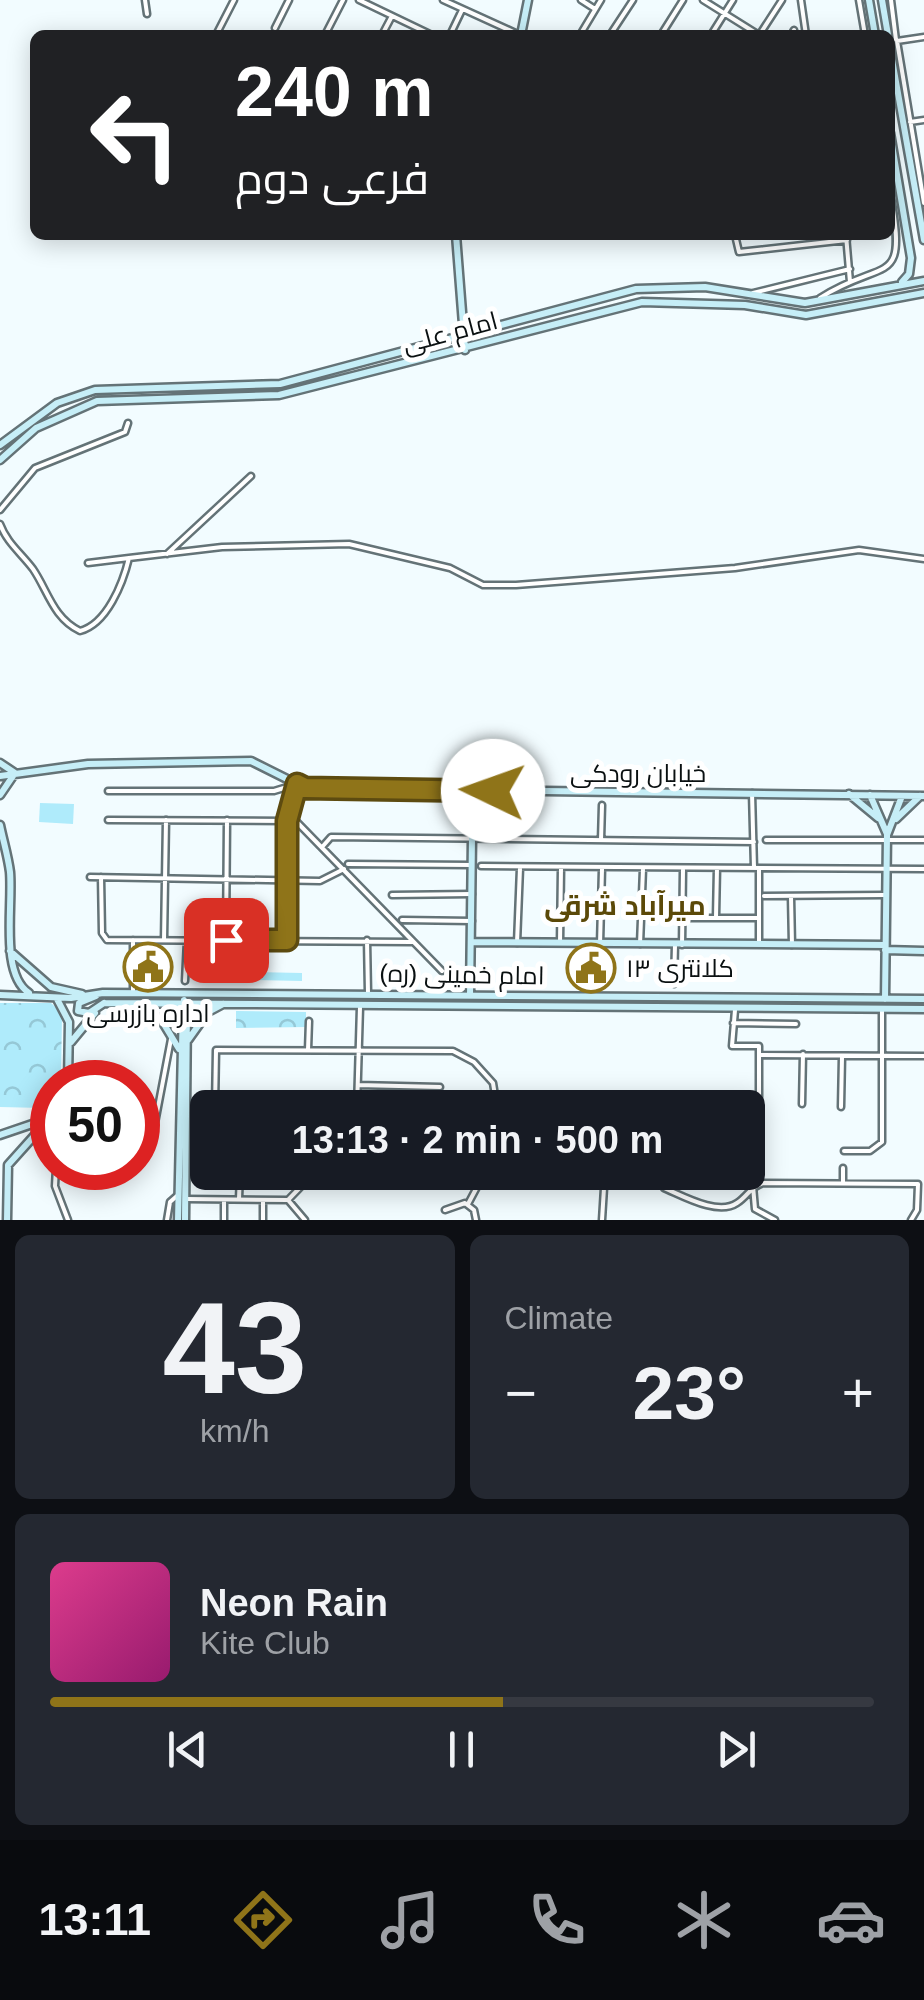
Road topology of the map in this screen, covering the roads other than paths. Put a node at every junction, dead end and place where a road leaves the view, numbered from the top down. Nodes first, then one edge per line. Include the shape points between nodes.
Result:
1 (145, 0) edge
2 (234, 0) edge
3 (289, 0) edge
4 (343, 0) edge
5 (359, 0) edge
6 (379, 0) edge
7 (443, 0) edge
8 (528, 0) edge
9 (581, 0) edge
10 (600, 0) edge
11 (632, 0) edge
12 (683, 0) edge
13 (704, 0) edge
14 (733, 0) edge
15 (782, 0) edge
16 (801, 0) edge
17 (859, 0) edge
18 (869, 0) edge
19 (882, 0) edge
20 (891, 0) edge
21 (375, 8) junction
22 (595, 9) junction
23 (462, 10) junction
24 (724, 13) junction
25 (146, 14) dead end
26 (392, 16) junction
27 (276, 28) dead end
28 (219, 30) edge
29 (328, 30) edge
30 (385, 30) edge
31 (421, 30) edge
32 (452, 30) edge
33 (509, 30) edge
34 (522, 30) edge
35 (583, 30) edge
36 (613, 30) edge
37 (664, 30) edge
38 (714, 30) edge
39 (751, 30) edge
40 (762, 30) edge
41 (805, 30) edge
42 (863, 30) edge
43 (873, 30) edge
44 (889, 30) edge
45 (893, 30) edge
46 (924, 37) edge
47 (895, 39) edge
48 (895, 49) edge
49 (895, 81) edge
50 (924, 120) edge
51 (910, 122) junction
52 (912, 134) junction
53 (905, 146) junction
54 (895, 164) edge
55 (912, 191) junction
56 (900, 192) junction
57 (924, 203) edge
58 (895, 218) edge
59 (924, 239) edge
60 (456, 240) edge
61 (735, 240) edge
62 (831, 240) edge
63 (846, 240) edge
64 (850, 269) junction
65 (924, 280) edge
66 (850, 282) junction
67 (898, 284) junction
68 (751, 293) junction
69 (924, 293) edge
70 (817, 300) junction
71 (805, 303) junction
72 (806, 316) junction
73 (464, 334) junction
74 (465, 350) junction
75 (280, 384) junction
76 (281, 395) junction
77 (128, 423) dead end
78 (0, 444) edge
79 (0, 460) edge
80 (251, 476) dead end
81 (0, 510) edge
82 (0, 524) edge
83 (167, 554) junction
84 (129, 558) junction
85 (924, 559) edge
86 (88, 563) dead end
87 (0, 763) edge
88 (15, 773) junction
89 (0, 776) edge
90 (297, 784) junction
91 (439, 788) junction
92 (458, 790) junction
93 (493, 791) junction
94 (515, 791) junction
95 (108, 792) dead end
96 (752, 793) junction
97 (848, 793) junction
98 (0, 795) edge
99 (870, 795) junction
100 (902, 796) junction
101 (922, 796) edge
102 (602, 805) dead end
103 (463, 813) junction
104 (484, 814) junction
105 (288, 818) junction
106 (880, 819) junction
107 (108, 820) dead end
108 (166, 820) junction
109 (227, 820) junction
110 (895, 820) junction
111 (0, 824) edge
112 (887, 837) junction
113 (472, 838) junction
114 (601, 840) junction
115 (766, 840) dead end
116 (924, 840) edge
117 (754, 842) junction
118 (324, 846) junction
119 (477, 866) junction
120 (520, 866) junction
121 (560, 866) junction
122 (346, 867) junction
123 (602, 867) junction
124 (644, 867) junction
125 (683, 868) junction
126 (717, 868) junction
127 (756, 868) junction
128 (886, 868) junction
129 (924, 869) edge
130 (90, 877) dead end
131 (101, 877) junction
132 (165, 879) junction
133 (225, 879) junction
134 (288, 879) junction
135 (392, 894) dead end
136 (472, 894) junction
137 (764, 896) dead end
138 (886, 896) junction
139 (791, 897) junction
140 (687, 918) dead end
141 (716, 918) junction
142 (759, 918) junction
143 (402, 920) dead end
144 (472, 921) junction
145 (133, 940) junction
146 (164, 940) junction
147 (187, 940) junction
148 (226, 940) junction
149 (287, 940) junction
150 (368, 940) junction
151 (412, 942) junction
152 (472, 942) junction
153 (516, 943) junction
154 (560, 943) junction
155 (600, 944) junction
156 (640, 944) junction
157 (679, 945) junction
158 (792, 945) junction
159 (759, 946) junction
160 (885, 948) junction
161 (9, 950) junction
162 (924, 951) edge
163 (442, 971) dead end
164 (185, 981) dead end
165 (674, 984) dead end
166 (368, 992) junction
167 (103, 993) junction
168 (133, 993) junction
169 (84, 994) junction
170 (470, 994) junction
171 (0, 995) edge
172 (40, 997) junction
173 (56, 998) junction
174 (184, 998) junction
175 (152, 999) junction
176 (885, 999) junction
177 (924, 999) edge
178 (774, 1001) junction
179 (104, 1003) junction
180 (137, 1003) junction
181 (226, 1003) junction
182 (360, 1003) junction
183 (735, 1006) junction
184 (882, 1009) junction
185 (924, 1009) edge
186 (309, 1021) dead end
187 (733, 1023) junction
188 (796, 1024) dead end
189 (172, 1035) junction
190 (187, 1041) junction
191 (70, 1043) junction
192 (308, 1050) junction
193 (358, 1050) junction
194 (180, 1053) junction
195 (760, 1054) junction
196 (802, 1054) junction
197 (842, 1055) junction
198 (883, 1056) junction
199 (924, 1056) edge
200 (69, 1060) edge
201 (358, 1085) junction
202 (440, 1087) dead end
203 (215, 1090) edge
204 (358, 1090) edge
205 (494, 1090) edge
206 (759, 1090) edge
207 (160, 1097) edge
208 (802, 1104) dead end
209 (842, 1107) dead end
210 (30, 1125) edge
211 (4, 1135) edge
212 (30, 1141) edge
213 (844, 1151) dead end
214 (844, 1168) dead end
215 (843, 1183) junction
216 (765, 1186) edge
217 (57, 1190) edge
218 (239, 1190) edge
219 (298, 1190) edge
220 (475, 1190) edge
221 (604, 1190) edge
222 (670, 1190) edge
223 (750, 1190) edge
224 (754, 1190) edge
225 (182, 1197) junction
226 (224, 1199) junction
227 (238, 1199) junction
228 (263, 1199) junction
229 (288, 1200) junction
230 (468, 1204) junction
231 (445, 1210) dead end
232 (7, 1220) edge
233 (68, 1220) edge
234 (167, 1220) edge
235 (178, 1220) edge
236 (186, 1220) edge
237 (224, 1220) edge
238 (263, 1220) edge
239 (305, 1220) edge
240 (476, 1220) edge
241 (602, 1220) edge
242 (775, 1220) edge
243 (910, 1220) edge

1 - 25 street
2 - 28 street
3 - 27 street
4 - 29 street
5 - 21 street
6 - 21 street
7 - 23 street
8 - 34 main road
9 - 22 street
10 - 22 street
11 - 36 street
12 - 37 street
13 - 24 street
14 - 24 street
15 - 40 street
16 - 41 street
17 - 42 street
18 - 43 main road
19 - 44 main road
20 - 45 street
21 - 26 street
22 - 35 street
23 - 32 street
23 - 33 street
24 - 38 street
24 - 39 street
26 - 30 street
26 - 31 street
46 - 47 street
48 - 51 street
49 - 53 main road
50 - 51 street
51 - 52 street
52 - 53 main road
52 - 57 street
53 - 55 main road
54 - 56 main road
55 - 56 main road
55 - 59 main road
56 - 67 main road via 911,266
58 - 66 street via 897,254 875,276
60 - 73 main road
61 - 62 street via 739,252
63 - 64 street
64 - 66 street
64 - 68 street
65 - 67 main road, امام علی
66 - 70 street
67 - 70 main road, امام علی
68 - 71 main road, امام علی
68 - 73 main road, امام علی via 636,289
69 - 72 main road, امام علی
70 - 71 main road, امام علی
71 - 72 main road
72 - 74 main road, امام علی via 745,305 642,302
73 - 74 main road
73 - 75 main road, امام علی
74 - 76 main road, امام علی
75 - 76 main road
75 - 78 main road, امام علی via 95,390 56,404
76 - 79 main road, امام علی via 96,401 36,428
77 - 81 street via 124,432 35,468
80 - 83 street
82 - 84 street via 56,611 80,631 108,607
83 - 84 street
83 - 85 street via 349,544 450,568 483,585 735,568 860,550
84 - 86 street
87 - 88 main road
88 - 89 main road, خیابان رودکی
88 - 90 main road, خیابان رودکی via 88,764 251,761
88 - 98 main road
90 - 91 main road, خیابان رودکی
90 - 95 street via 274,791
90 - 105 street
91 - 92 main road, خیابان رودکی
91 - 103 main road
92 - 93 main road, خیابان رودکی
92 - 103 main road
93 - 94 main road, خیابان رودکی
93 - 104 main road
94 - 96 main road, خیابان رودکی
94 - 104 main road
96 - 97 main road, خیابان رودکی
96 - 117 street
97 - 99 main road, خیابان رودکی
97 - 106 main road
99 - 100 main road, خیابان رودکی
99 - 106 main road
100 - 101 main road, خیابان رودکی
100 - 110 main road
101 - 110 main road
102 - 114 street
103 - 113 main road
104 - 113 main road
105 - 109 street
105 - 118 street
105 - 134 street
106 - 112 main road
107 - 108 street
108 - 109 street
108 - 132 street
109 - 133 street
110 - 112 main road
111 - 161 main road via 10,872
112 - 115 street
112 - 116 street
112 - 128 main road
113 - 114 street
113 - 118 street via 331,836
113 - 119 main road
114 - 117 street
117 - 127 street
118 - 122 street
119 - 120 street
119 - 122 street
119 - 136 main road
120 - 121 street
120 - 153 street
121 - 123 street
121 - 154 street
122 - 134 street via 320,881
122 - 151 street
123 - 124 street
123 - 155 street
124 - 125 street
124 - 156 street
125 - 126 street
125 - 157 street
126 - 127 street
126 - 141 street
127 - 128 street
127 - 142 street
128 - 129 street
128 - 138 main road
130 - 131 street
131 - 132 street
131 - 145 street via 102,933 107,940
132 - 133 street
132 - 146 street
133 - 134 street
133 - 148 street
134 - 149 street
135 - 136 street
136 - 144 main road
137 - 139 street
138 - 139 street
138 - 160 main road
139 - 158 street
140 - 141 street
141 - 142 street
142 - 159 street
143 - 144 street
144 - 152 main road
145 - 146 street
145 - 168 street
146 - 147 street
147 - 148 street
147 - 164 street
148 - 149 street
149 - 150 street
150 - 151 street
150 - 166 street
151 - 163 street
152 - 153 main road
152 - 170 main road
153 - 154 main road
154 - 155 main road
155 - 156 main road
156 - 157 main road
157 - 159 main road
157 - 165 street
158 - 159 main road
158 - 160 main road
160 - 162 main road
160 - 176 main road
161 - 169 main road via 51,987
161 - 172 main road via 7,971
166 - 170 main road, امام خمینی (ره)
166 - 174 main road, امام خمینی (ره)
167 - 168 main road, امام خمینی (ره)
167 - 169 main road, امام خمینی (ره)
167 - 179 main road, امام خمینی (ره) via 77,1009 84,1014
168 - 175 main road, امام خمینی (ره)
169 - 173 main road, امام خمینی (ره)
170 - 178 main road, امام خمینی (ره)
171 - 172 main road, امام خمینی (ره)
172 - 173 main road, امام خمینی (ره)
173 - 191 main road via 69,1022
174 - 175 main road, امام خمینی (ره)
174 - 181 main road, امام خمینی (ره)
174 - 190 main road
174 - 194 main road
175 - 180 main road, امام خمینی (ره)
176 - 177 main road, امام خمینی (ره)
176 - 178 main road, امام خمینی (ره)
178 - 183 main road, امام خمینی (ره)
178 - 184 main road, امام خمینی (ره)
179 - 180 main road, امام خمینی (ره)
179 - 191 main road
180 - 189 main road
181 - 182 main road, امام خمینی (ره)
181 - 190 main road via 208,1012
182 - 183 main road, امام خمینی (ره)
182 - 193 street
183 - 187 street
184 - 185 main road, امام خمینی (ره)
184 - 198 street
186 - 192 street
187 - 188 street
187 - 195 street via 732,1046 760,1046
189 - 194 main road
189 - 207 street
190 - 225 main road
191 - 200 main road
192 - 193 street
192 - 203 street via 216,1050
193 - 201 street
193 - 205 street via 463,1055
194 - 225 main road
195 - 196 street
195 - 206 street
196 - 197 street
196 - 208 street
197 - 198 street
197 - 209 street
198 - 199 street
198 - 213 street via 882,1142 870,1151
201 - 202 street
201 - 204 street
210 - 211 main road
212 - 232 main road via 8,1166
214 - 215 street
215 - 216 street
215 - 243 street via 918,1184
217 - 233 street
218 - 227 street
219 - 229 street
220 - 230 street
221 - 241 street
222 - 223 street via 720,1208
224 - 242 street via 755,1209
225 - 226 street
225 - 234 street via 170,1202
225 - 235 main road
225 - 236 main road
226 - 227 street
226 - 237 street
227 - 228 street
228 - 229 street
228 - 238 street
229 - 239 street
230 - 231 street
230 - 240 street

